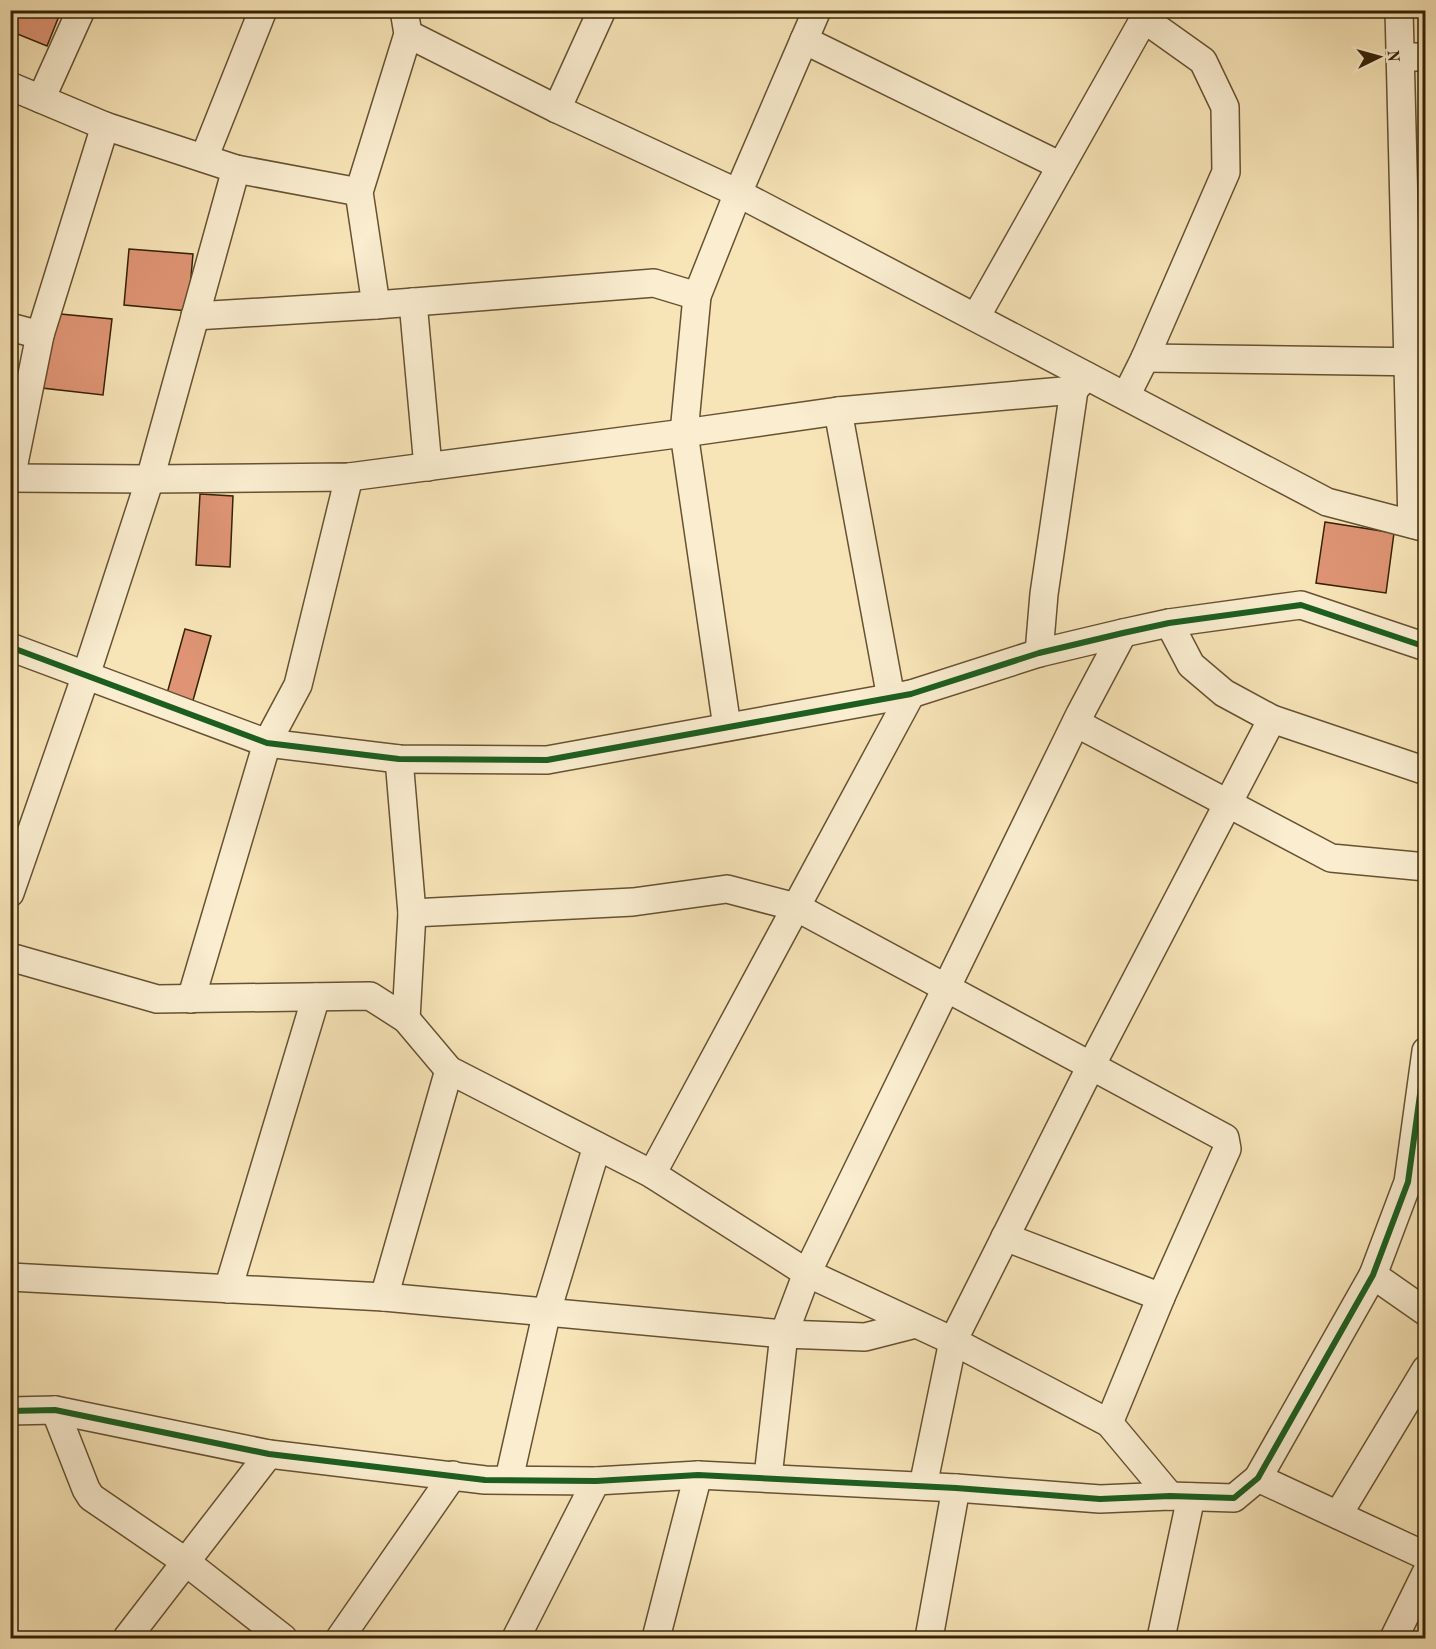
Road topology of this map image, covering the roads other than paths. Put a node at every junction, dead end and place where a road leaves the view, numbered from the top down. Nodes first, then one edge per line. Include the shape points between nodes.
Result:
1 (81, 10) edge
2 (263, 10) edge
3 (602, 10) edge
4 (817, 10) edge
5 (1399, 10) edge
6 (1146, 15) edge
7 (406, 22) edge
8 (804, 40) junction
9 (1413, 57) edge
10 (10, 86) edge
11 (41, 99) junction
12 (557, 109) junction
13 (105, 126) junction
14 (204, 158) junction
15 (1060, 166) junction
16 (236, 169) junction
17 (359, 192) junction
18 (738, 193) junction
19 (697, 296) junction
20 (413, 302) junction
21 (375, 305) junction
22 (195, 316) junction
23 (976, 317) junction
24 (10, 327) edge
25 (40, 335) junction
26 (1145, 358) junction
27 (1417, 362) edge
28 (1080, 383) junction
29 (1126, 396) junction
30 (838, 411) junction
31 (684, 433) junction
32 (428, 466) junction
33 (350, 477) junction
34 (11, 478) edge
35 (150, 479) junction
36 (1419, 526) edge
37 (1169, 623) junction
38 (1123, 633) junction
39 (10, 647) edge
40 (1425, 647) edge
41 (1039, 652) junction
42 (86, 675) junction
43 (901, 696) junction
44 (1272, 719) junction
45 (1076, 723) junction
46 (727, 727) junction
47 (267, 743) junction
48 (399, 759) junction
49 (1425, 771) edge
50 (1227, 804) junction
51 (1425, 867) edge
52 (10, 893) edge
53 (796, 907) junction
54 (411, 913) junction
55 (10, 957) edge
56 (947, 990) junction
57 (316, 997) junction
58 (191, 999) junction
59 (406, 1019) junction
60 (1425, 1051) edge
61 (1091, 1066) junction
62 (449, 1070) junction
63 (597, 1146) junction
64 (652, 1174) junction
65 (1005, 1237) junction
66 (807, 1273) junction
67 (1373, 1275) junction
68 (10, 1277) edge
69 (228, 1288) junction
70 (384, 1297) junction
71 (1161, 1297) junction
72 (547, 1311) junction
73 (1425, 1312) edge
74 (916, 1324) junction
75 (784, 1334) junction
76 (953, 1341) junction
77 (1425, 1369) edge
78 (56, 1410) junction
79 (10, 1411) edge
80 (1108, 1423) junction
81 (270, 1454) junction
82 (453, 1475) junction
83 (698, 1475) junction
84 (768, 1477) junction
85 (1258, 1478) junction
86 (509, 1479) junction
87 (596, 1481) junction
88 (923, 1486) junction
89 (956, 1488) junction
90 (1180, 1497) junction
91 (1338, 1515) junction
92 (1425, 1556) edge
93 (186, 1562) junction
94 (1425, 1573) edge
95 (127, 1638) edge
96 (283, 1638) edge
97 (340, 1638) edge
98 (516, 1638) edge
99 (656, 1638) edge
100 (929, 1638) edge
101 (1161, 1638) edge
102 (1394, 1638) edge

1 - 11 street
2 - 14 street
3 - 12 street
4 - 8 street
5 - 9 street
6 - 15 street
6 - 26 street via 1203,61 1226,107 1226,172
7 - 12 street
7 - 17 street
8 - 15 street
8 - 18 street
9 - 27 street
10 - 11 street
11 - 13 street
12 - 18 street
13 - 14 street
13 - 25 street
14 - 16 street
15 - 23 street
16 - 17 street
16 - 22 street
17 - 21 street
18 - 19 street
18 - 23 street
19 - 20 street via 654,283
19 - 31 street
20 - 21 street
20 - 32 street
21 - 22 street
22 - 35 street
23 - 28 street
24 - 25 street
25 - 34 street
26 - 27 street
26 - 29 street
27 - 36 street
28 - 29 street
28 - 30 street
28 - 41 street via 1044,594
29 - 36 street via 1327,502
30 - 31 street
30 - 43 street
31 - 32 street
31 - 46 street
32 - 33 street
33 - 35 street
33 - 47 street via 298,686
34 - 35 street
35 - 42 street
37 - 38 street
37 - 40 street via 1301,605
37 - 44 street via 1191,665 1224,693
38 - 41 street
38 - 45 street
39 - 42 street
41 - 43 street
42 - 47 street
42 - 52 street
43 - 46 street
43 - 53 street
44 - 49 street
44 - 50 street
45 - 50 street
45 - 56 street
46 - 48 street via 548,760
47 - 48 street
47 - 58 street
48 - 54 street
50 - 51 street via 1331,858
50 - 61 street
53 - 54 street via 727,889 633,902
53 - 56 street
53 - 64 street
54 - 59 street
55 - 58 street via 157,999
56 - 61 street
56 - 66 street
57 - 58 street
57 - 59 street via 370,996
57 - 69 street
59 - 62 street
60 - 67 street via 1408,1182
61 - 65 street
61 - 71 street via 1227,1142
62 - 63 street
62 - 70 street
63 - 64 street
63 - 72 street
64 - 66 street
65 - 71 street
65 - 76 street
66 - 74 street
66 - 75 street
67 - 73 street
67 - 85 street
68 - 69 street
69 - 70 street
70 - 72 street
71 - 80 street
72 - 75 street
72 - 86 street
74 - 75 street via 865,1337
74 - 76 street
75 - 84 street
76 - 80 street
76 - 88 street
77 - 91 street
78 - 79 street
78 - 81 street
78 - 93 street via 91,1497
80 - 90 street
81 - 82 street
81 - 93 street
82 - 86 street
82 - 97 street
83 - 84 street
83 - 87 street
83 - 99 street
84 - 88 street
85 - 90 street via 1234,1498
85 - 91 street
86 - 87 street
87 - 98 street
88 - 89 street
89 - 90 street via 1100,1499
89 - 100 street
90 - 101 street
91 - 92 street
93 - 95 street
93 - 96 street
94 - 102 street

